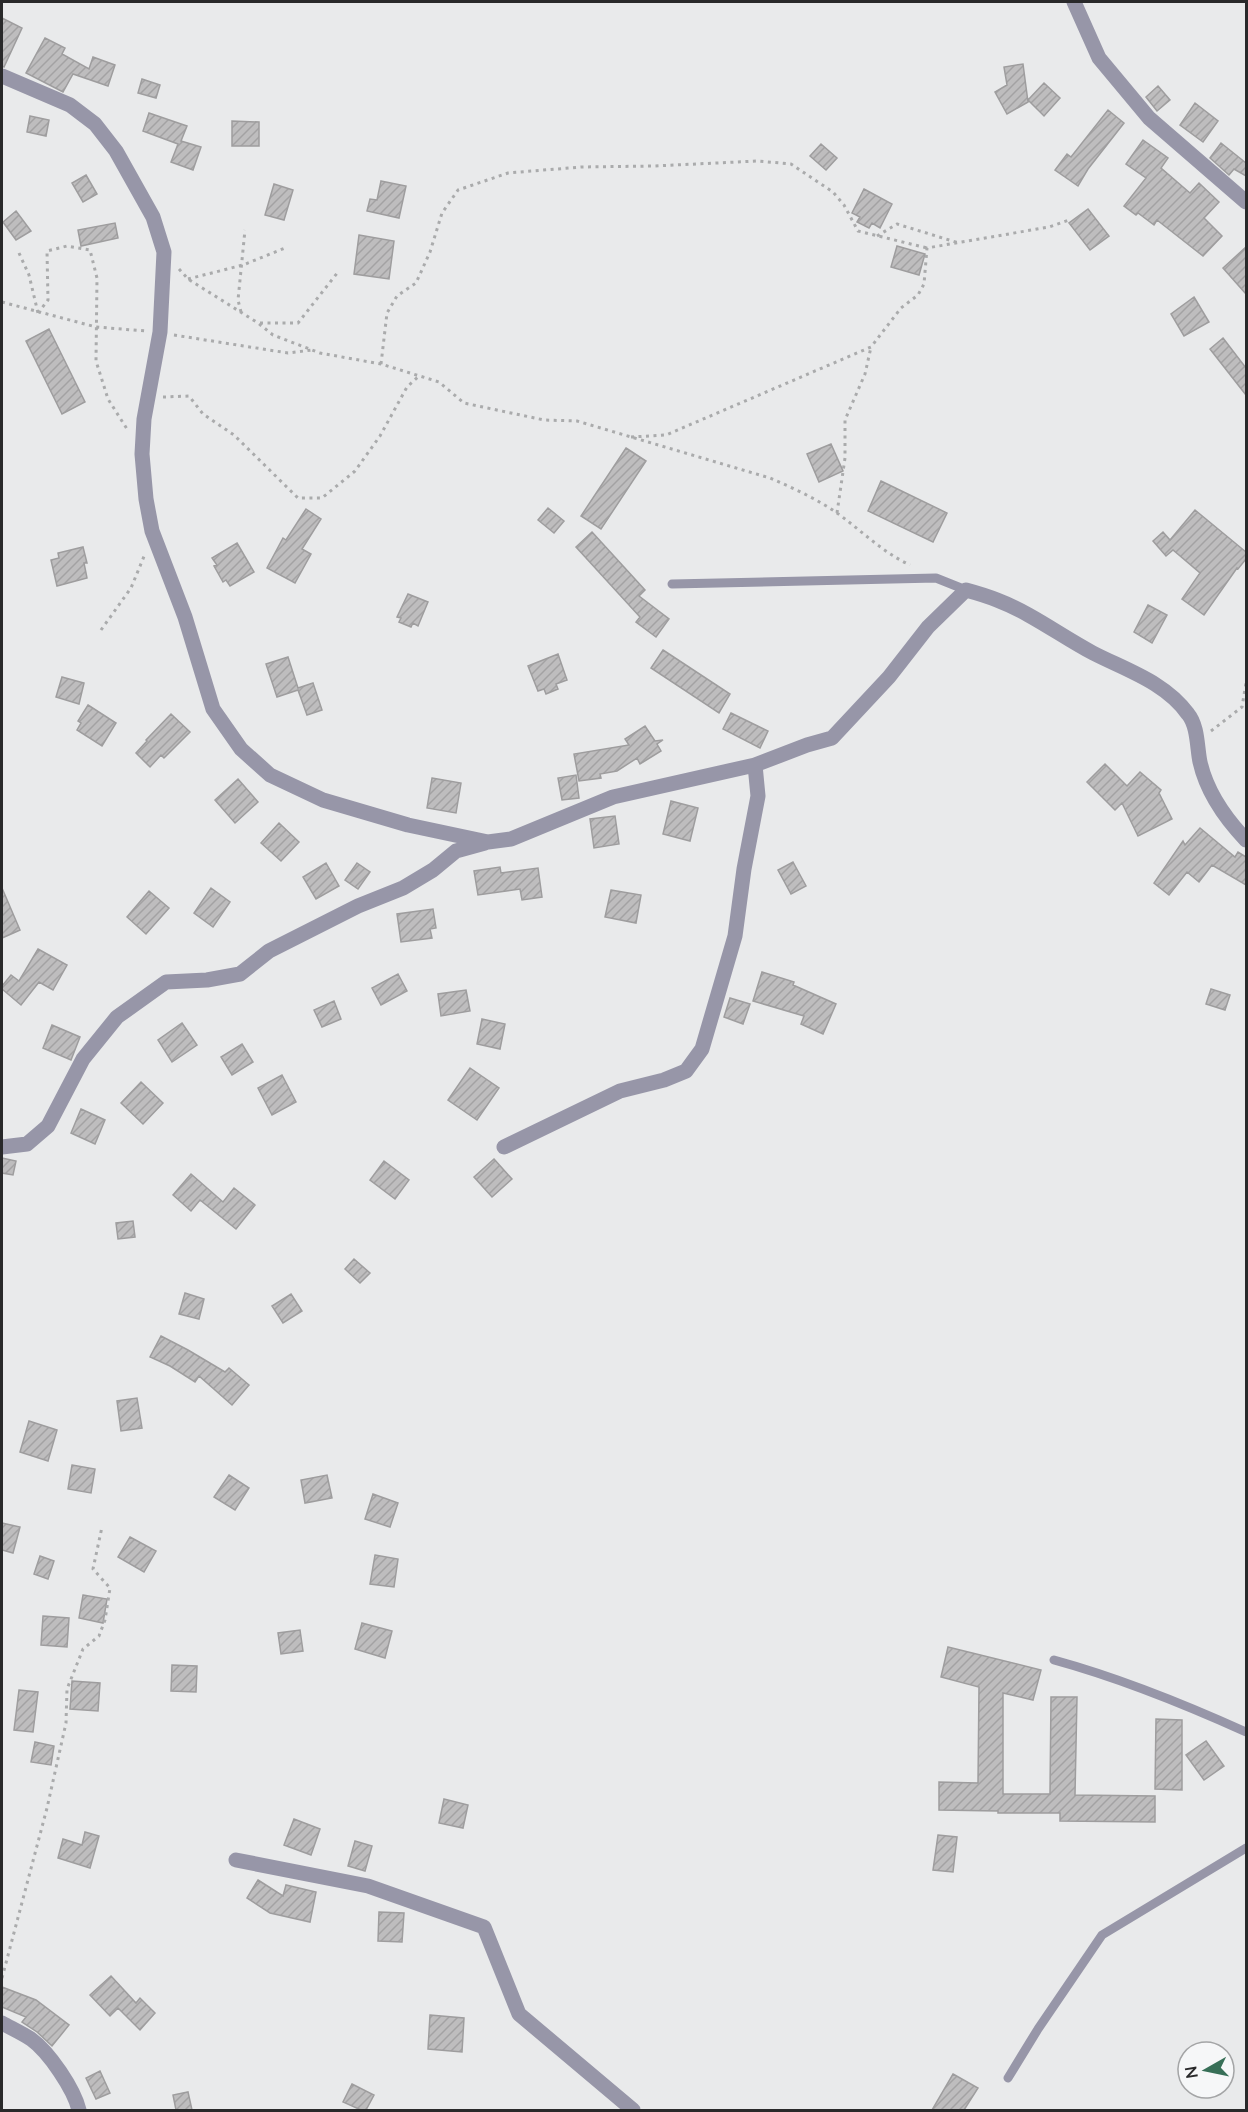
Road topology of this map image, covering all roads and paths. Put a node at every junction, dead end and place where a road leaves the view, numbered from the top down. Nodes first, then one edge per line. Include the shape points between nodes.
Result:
1 (1074, 2) edge
2 (2, 76) edge
3 (1246, 202) edge
4 (1069, 220) dead end
5 (245, 230) dead end
6 (877, 236) junction
7 (961, 244) junction
8 (285, 248) dead end
9 (927, 249) junction
10 (164, 252) junction
11 (19, 253) dead end
12 (243, 264) junction
13 (338, 272) dead end
14 (188, 279) junction
15 (2, 302) edge
16 (241, 312) junction
17 (38, 313) junction
18 (258, 323) junction
19 (96, 327) junction
20 (160, 332) junction
21 (871, 347) junction
22 (315, 350) junction
23 (381, 364) junction
24 (419, 376) junction
25 (148, 397) junction
26 (129, 432) dead end
27 (629, 437) junction
28 (837, 513) junction
29 (152, 531) junction
30 (936, 578) junction
31 (672, 584) dead end
32 (966, 590) junction
33 (101, 630) dead end
34 (1246, 683) edge
35 (1196, 742) junction
36 (755, 765) junction
37 (1246, 840) edge
38 (488, 842) junction
39 (2, 1147) edge
40 (504, 1147) dead end
41 (102, 1527) dead end
42 (1054, 1660) dead end
43 (1246, 1732) edge
44 (1246, 1848) edge
45 (236, 1860) dead end
46 (2, 1978) edge
47 (2, 2022) edge
48 (1008, 2078) dead end
49 (79, 2110) edge
50 (633, 2110) edge

1 - 3 street via 1099,58 1149,118
2 - 10 street via 70,105 95,124 143,197
4 - 7 path via 1049,228
5 - 12 path
6 - 7 path via 897,225
6 - 9 path
6 - 23 path via 858,231 833,192 791,164 758,161 508,172 458,190 442,213 416,283 397,296 387,312
7 - 9 path
8 - 12 path
9 - 21 path via 924,284 918,295 901,308
10 - 14 path
10 - 20 street
11 - 17 path
12 - 14 path
12 - 16 path via 238,300
13 - 18 path via 298,323
14 - 16 path
15 - 17 path
16 - 18 path
17 - 19 path
17 - 19 path via 48,300 47,251 67,246 90,250 97,278
18 - 22 path via 273,335
19 - 20 path
19 - 26 path via 96,361 108,399
20 - 22 path via 288,353
20 - 25 street
21 - 27 path via 666,435
21 - 28 path via 865,374 844,420 845,458
22 - 23 path
23 - 24 path
24 - 25 path via 407,387 355,471 322,498 298,498 234,435 203,414 189,396
24 - 27 path via 439,382 464,403 544,420 577,421
25 - 29 street via 142,454
27 - 28 path via 770,478
28 - 30 path via 896,558
29 - 33 path via 131,588
29 - 38 street via 185,617 213,709 241,749 270,776 323,800 408,825
30 - 31 lane
30 - 32 lane
32 - 35 street via 998,600 1146,677 1189,714
32 - 36 street via 928,627 832,738
34 - 35 path via 1242,707
35 - 37 street via 1200,764 1216,803
36 - 38 street via 613,797 511,839
36 - 40 street via 758,796 735,936 702,1049 686,1071 620,1091
38 - 39 street via 456,851 404,888 358,906 269,951 240,974 166,982 117,1017 83,1059 48,1126 27,1144
41 - 46 path via 93,1569 111,1588 105,1620 99,1636 83,1649 67,1689 66,1723 57,1765
42 - 43 lane via 1124,1681
44 - 48 lane via 1102,1935
45 - 50 street via 368,1886 484,1927 519,2014
47 - 49 street via 33,2041 57,2068

